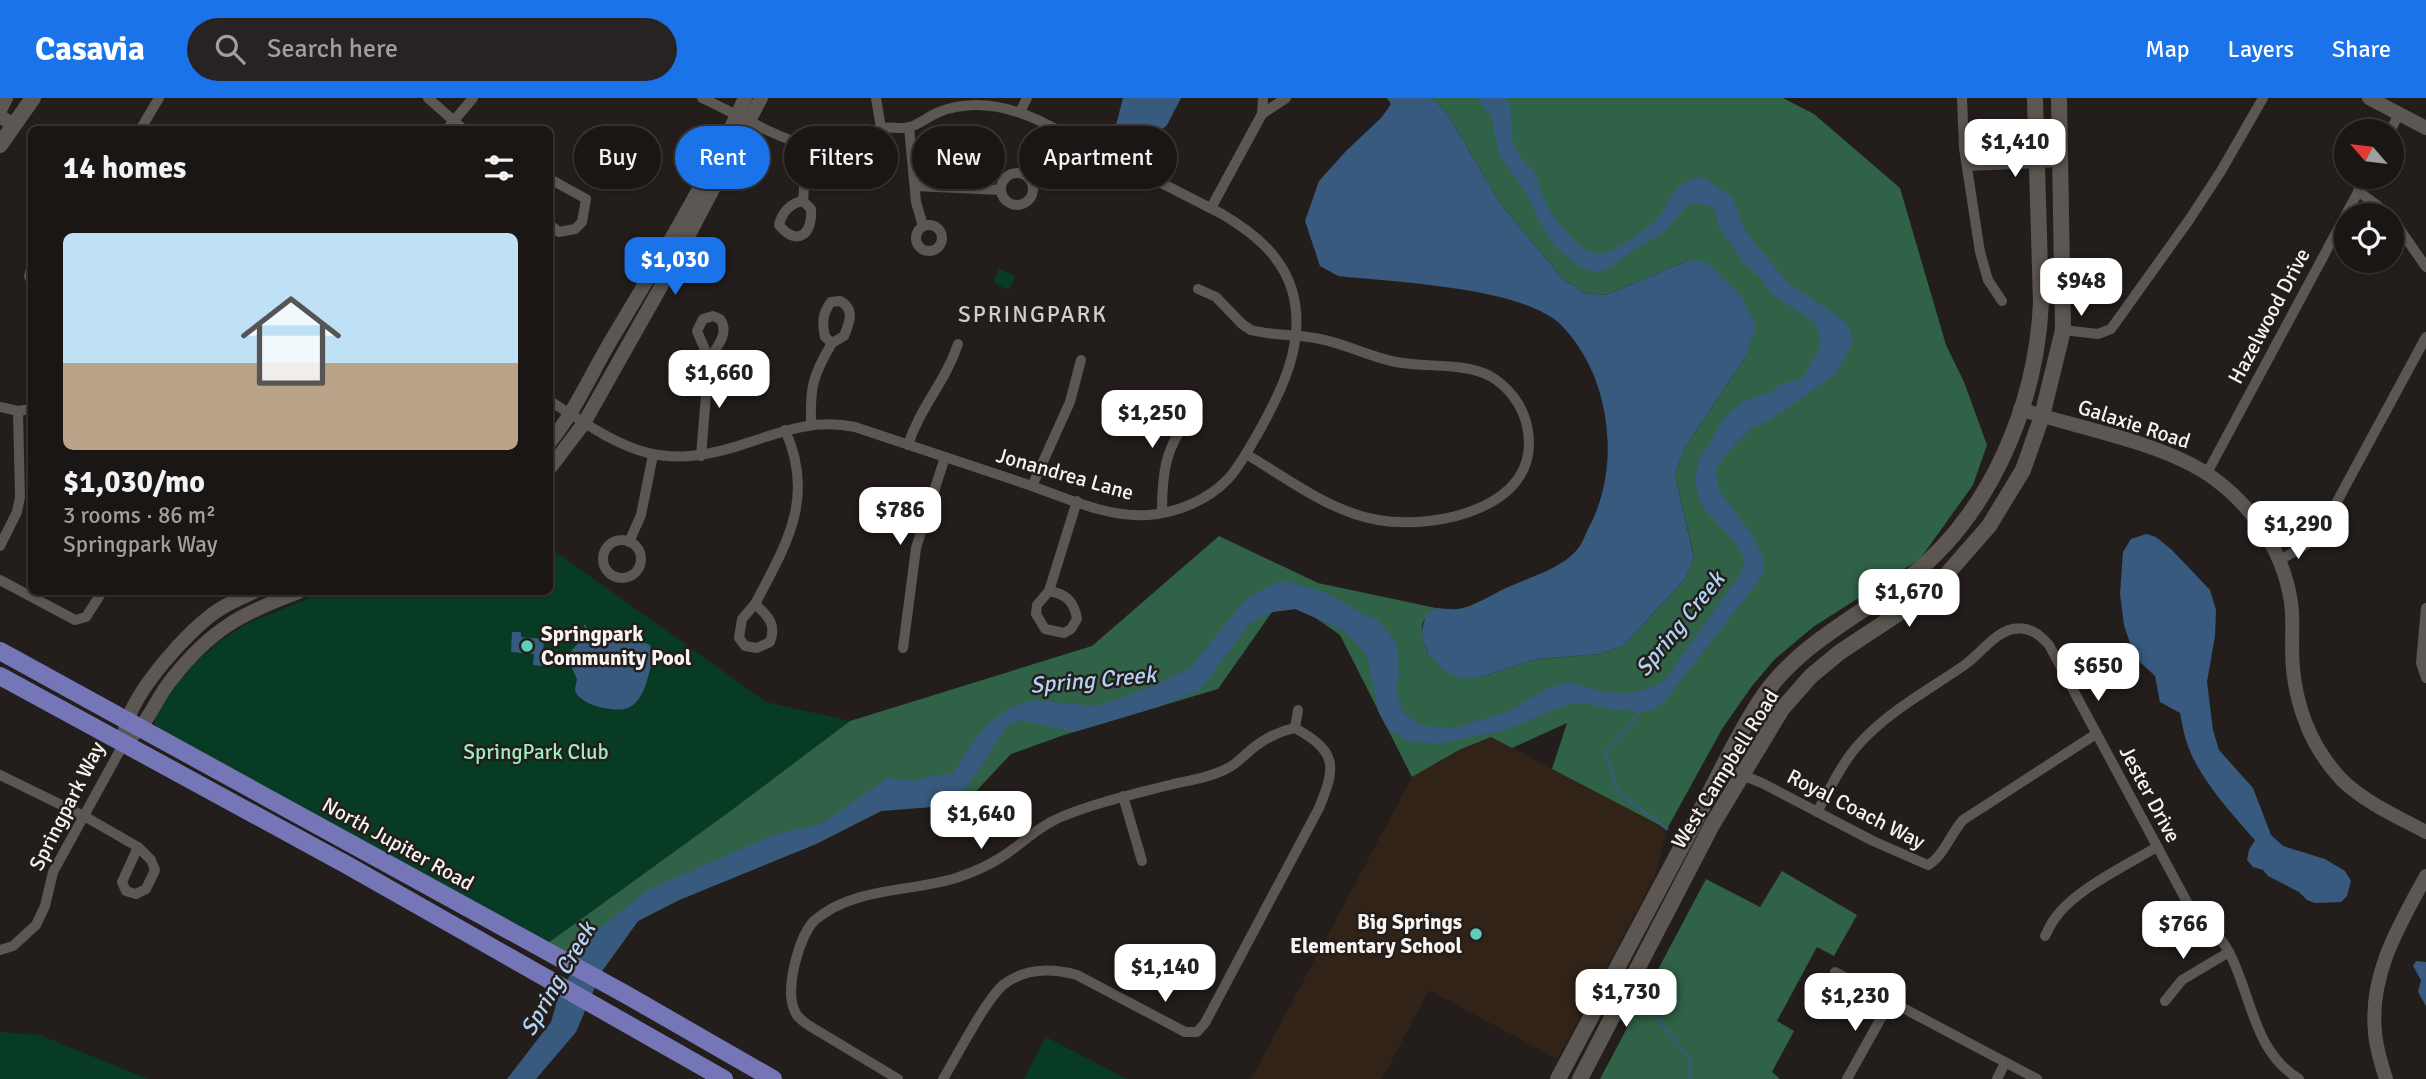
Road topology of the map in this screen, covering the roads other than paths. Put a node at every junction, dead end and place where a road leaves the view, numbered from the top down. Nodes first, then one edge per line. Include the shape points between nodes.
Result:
1 (5, 98) edge
2 (33, 98) edge
3 (159, 98) edge
4 (428, 98) edge
5 (473, 98) edge
6 (702, 98) edge
7 (745, 98) edge
8 (761, 98) edge
9 (876, 98) edge
10 (1027, 98) edge
11 (1263, 98) edge
12 (1286, 98) edge
13 (1962, 98) edge
14 (2035, 98) edge
15 (2059, 98) edge
16 (2263, 98) edge
17 (2374, 99) edge
18 (0, 108) edge
19 (1020, 112) junction
20 (1262, 114) junction
21 (2399, 114) junction
22 (0, 116) edge
23 (744, 118) junction
24 (2396, 119) edge
25 (14, 126) junction
26 (142, 126) edge
27 (450, 126) edge
28 (881, 126) edge
29 (898, 127) edge
30 (909, 127) junction
31 (2426, 128) edge
32 (784, 135) edge
33 (0, 145) edge
34 (912, 156) edge
35 (2062, 162) junction
36 (2037, 163) junction
37 (1966, 166) junction
38 (553, 181) edge
39 (804, 189) edge
40 (915, 189) edge
41 (979, 189) edge
42 (1000, 190) dead end
43 (2358, 191) joint
44 (803, 201) dead end
45 (2373, 203) edge
46 (1211, 208) junction
47 (923, 226) dead end
48 (553, 227) edge
49 (2404, 236) edge
50 (2426, 267) edge
51 (1198, 289) dead end
52 (2002, 301) dead end
53 (2063, 330) junction
54 (1295, 335) junction
55 (2426, 337) edge
56 (832, 344) dead end
57 (958, 344) dead end
58 (709, 359) dead end
59 (1081, 360) dead end
60 (553, 403) edge
61 (1197, 403) dead end
62 (0, 407) edge
63 (2020, 409) junction
64 (28, 410) edge
65 (18, 411) junction
66 (570, 414) junction
67 (2042, 416) junction
68 (584, 424) junction
69 (811, 424) junction
70 (785, 430) junction
71 (553, 438) edge
72 (908, 445) junction
73 (1246, 454) junction
74 (653, 455) junction
75 (701, 456) junction
76 (945, 457) junction
77 (553, 464) edge
78 (2207, 473) junction
79 (1032, 486) junction
80 (1986, 490) junction
81 (1076, 501) junction
82 (2004, 504) junction
83 (1162, 513) junction
84 (629, 542) dead end
85 (0, 546) edge
86 (2280, 560) junction
87 (0, 580) edge
88 (1049, 591) dead end
89 (28, 595) edge
90 (28, 595) edge
91 (100, 595) edge
92 (248, 595) edge
93 (280, 595) edge
94 (262, 598) edge
95 (755, 604) dead end
96 (2426, 608) edge
97 (903, 648) dead end
98 (0, 651) edge
99 (0, 676) edge
100 (2426, 678) edge
101 (1298, 710) dead end
102 (133, 724) junction
103 (1295, 728) junction
104 (2096, 734) junction
105 (124, 744) junction
106 (1722, 767) junction
107 (0, 775) edge
108 (1741, 775) junction
109 (1123, 796) junction
110 (1817, 812) junction
111 (84, 816) junction
112 (2426, 832) edge
113 (2157, 846) junction
114 (138, 847) dead end
115 (356, 848) junction
116 (1142, 861) dead end
117 (347, 865) junction
118 (2426, 876) edge
119 (2045, 936) dead end
120 (0, 950) edge
121 (2229, 952) junction
122 (1835, 972) dead end
123 (2165, 1001) dead end
124 (1890, 1002) junction
125 (1589, 1021) junction
126 (1605, 1029) junction
127 (2005, 1063) junction
128 (724, 1079) edge
129 (773, 1079) edge
130 (898, 1079) edge
131 (943, 1079) edge
132 (1558, 1079) edge
133 (1580, 1079) edge
134 (1847, 1079) edge
135 (1997, 1079) edge
136 (2037, 1079) edge
137 (2299, 1079) edge
138 (2386, 1079) edge

1 - 18 main road
2 - 25 main road
3 - 26 street
4 - 27 street
5 - 27 street
6 - 23 street, Jonandrea Lane
7 - 23 street
8 - 23 street
9 - 28 street
10 - 19 street
11 - 20 street
12 - 20 street
13 - 37 street
14 - 36 main road, West Campbell Road
15 - 35 main road, West Campbell Road
16 - 53 street via 2189,220 2111,329 2098,334
17 - 21 street
19 - 30 street, Jonandrea Lane via 982,105 960,107
19 - 46 street, Jonandrea Lane
20 - 46 street
21 - 24 street
21 - 31 street
22 - 25 street
23 - 32 street, Jonandrea Lane
23 - 66 street
23 - 68 street
25 - 33 main road
29 - 30 street, Jonandrea Lane
30 - 34 street
35 - 36 street
35 - 53 main road, West Campbell Road
36 - 37 street
36 - 63 main road, West Campbell Road via 2040,329
37 - 52 street via 1980,252 1988,280
38 - 48 street via 586,199 583,222 575,229 559,232
39 - 44 street
40 - 47 street
41 - 42 street
43 - 45 street
43 - 78 street, Hazelwood Drive
46 - 54 street, Jonandrea Lane via 1250,232 1278,261 1292,289
49 - 50 street
51 - 54 street via 1216,297 1251,330
53 - 67 main road, West Campbell Road
54 - 73 street, Jonandrea Lane via 1283,384
54 - 73 street via 1394,362 1470,370 1491,377 1515,398 1526,419 1525,462 1507,492 1479,509 1432,521 1402,522 1345,510
55 - 86 street via 2320,533
56 - 69 street via 815,371
57 - 72 street
58 - 75 street
59 - 79 street via 1070,402
60 - 66 street, Jonandrea Lane
61 - 83 street via 1168,450
62 - 65 street
63 - 67 street, Galaxie Road
63 - 80 main road, West Campbell Road via 2005,454
64 - 65 street
65 - 85 street via 20,497
66 - 68 street, Jonandrea Lane
66 - 71 street
67 - 78 street, Galaxie Road via 2135,442
67 - 82 main road, West Campbell Road via 2023,470
68 - 74 street, Jonandrea Lane
68 - 77 street
69 - 70 street, Jonandrea Lane
69 - 72 street, Jonandrea Lane via 855,427
70 - 75 street, Jonandrea Lane
70 - 95 street via 797,480 794,523
72 - 76 street, Jonandrea Lane
73 - 83 street, Jonandrea Lane via 1213,492
74 - 75 street, Jonandrea Lane
74 - 84 street via 641,515
76 - 79 street, Jonandrea Lane
76 - 97 street via 916,548
78 - 86 street, Galaxie Road via 2256,518
79 - 81 street, Jonandrea Lane
80 - 82 main road
80 - 106 main road, West Campbell Road via 1936,554 1787,668 1761,699
81 - 83 street, Jonandrea Lane via 1125,514
81 - 88 street
82 - 108 main road, West Campbell Road via 1939,583 1811,676 1782,709
86 - 112 street, Galaxie Road via 2291,610 2296,696 2307,727 2342,780
87 - 89 street
90 - 91 street via 75,620 86,617
92 - 102 street, Springpark Way via 219,610 163,664 144,691
93 - 94 street, Springpark Way
94 - 102 street, Springpark Way via 200,647
96 - 100 street via 2421,663
98 - 102 main road, North Jupiter Road
99 - 105 main road, North Jupiter Road
101 - 103 street
102 - 105 street, Springpark Way
102 - 115 main road, North Jupiter Road
103 - 109 street via 1276,732 1232,767
103 - 131 street via 1324,747 1331,778 1198,1032 1185,1032 1077,975 1041,970 1003,985
104 - 110 street, Royal Coach Way via 1963,820 1927,865
104 - 110 street, Jester Drive via 2049,646 2034,631 2010,630 1887,716 1844,764
104 - 113 street, Jester Drive
105 - 111 street, Springpark Way
105 - 117 main road, North Jupiter Road
106 - 108 street, Royal Coach Way
106 - 125 main road, West Campbell Road
107 - 111 street
108 - 110 street, Royal Coach Way
108 - 126 main road, West Campbell Road
109 - 116 street
109 - 130 street via 1059,818 981,869 852,901 809,926 797,951 791,997 797,1017
111 - 114 street
111 - 120 street, Springpark Way via 53,872 36,925 13,946
113 - 119 street via 2074,899 2056,916
113 - 121 street, Jester Drive via 2193,910
115 - 117 main road
115 - 129 main road, North Jupiter Road
117 - 128 main road, North Jupiter Road
118 - 138 street via 2390,944 2377,989 2375,1031
121 - 123 street via 2182,980
121 - 137 street, Jester Drive via 2264,1045
122 - 124 street
124 - 127 street
124 - 134 street
125 - 126 main road
125 - 132 main road, West Campbell Road
126 - 133 main road, West Campbell Road
127 - 135 street
127 - 136 street

